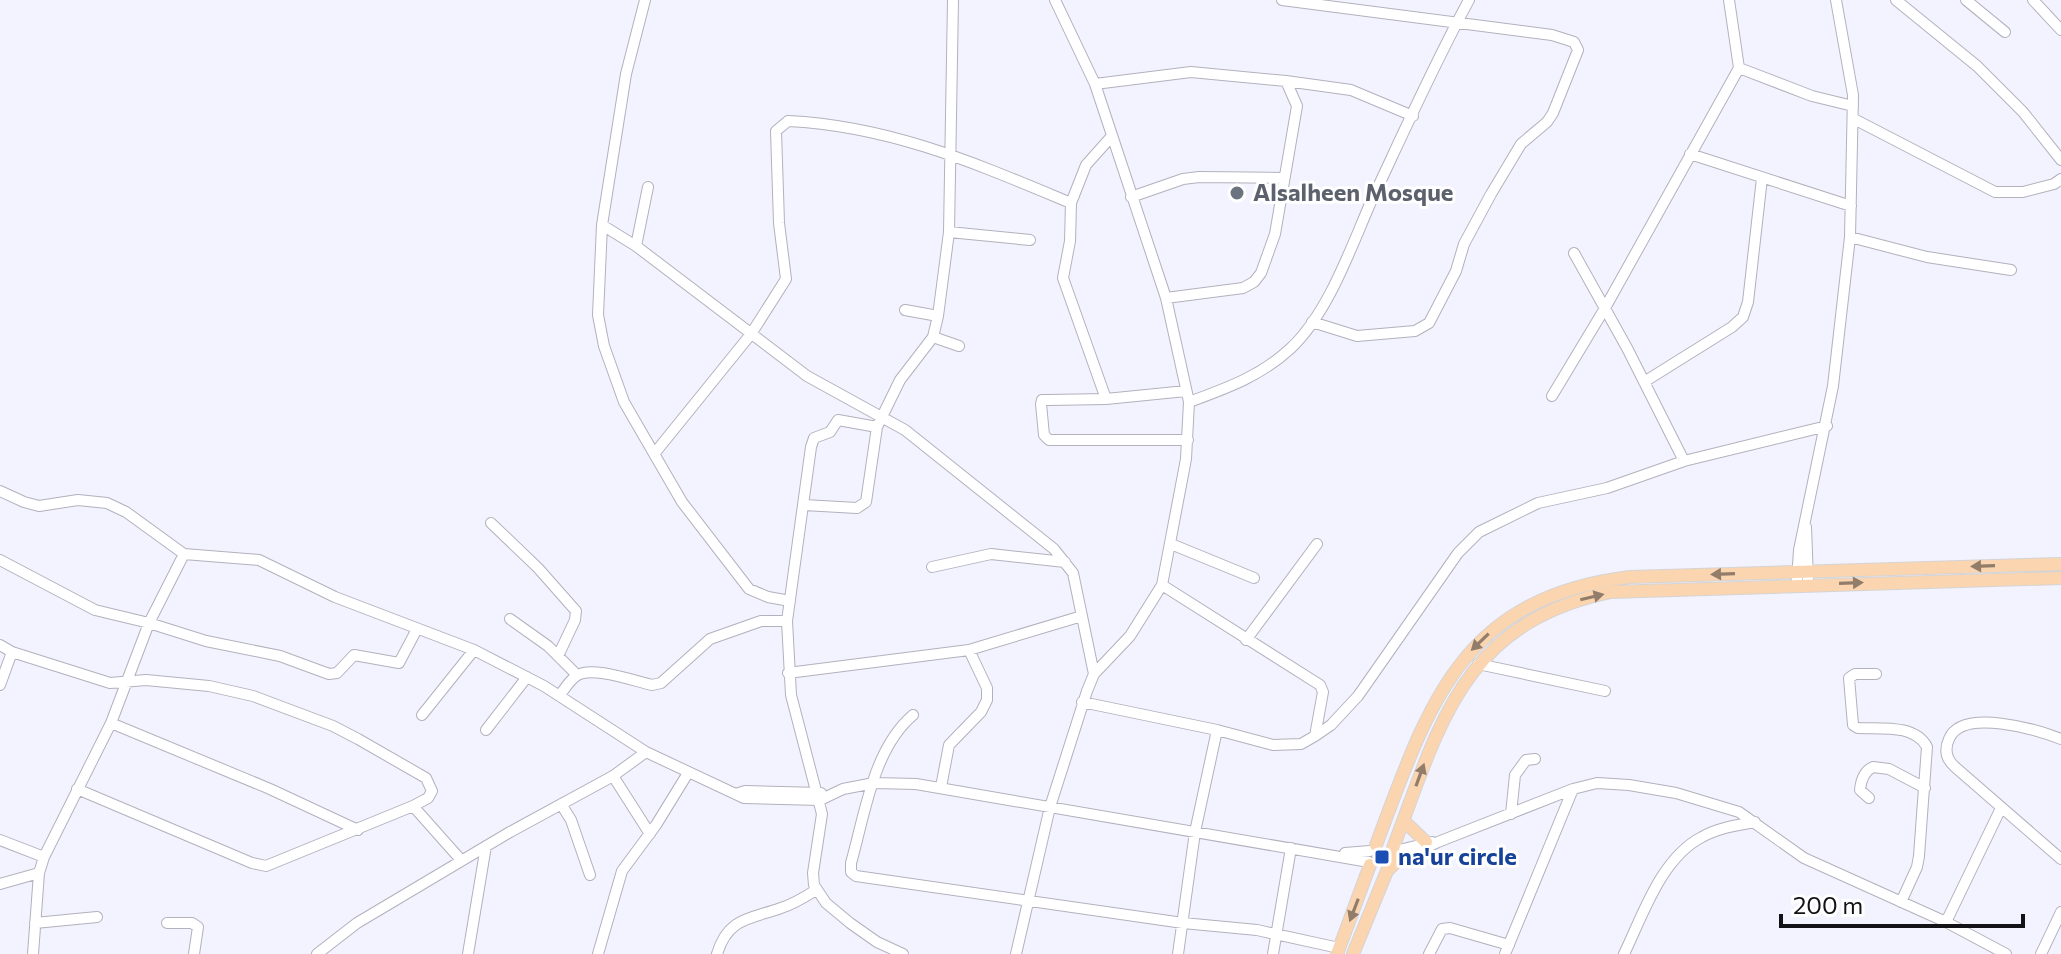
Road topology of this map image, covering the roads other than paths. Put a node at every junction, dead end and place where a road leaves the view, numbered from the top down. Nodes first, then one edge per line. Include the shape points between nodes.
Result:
1 (645, 0) edge
2 (953, 0) edge
3 (1055, 0) edge
4 (1282, 0) edge
5 (1469, 0) edge
6 (1729, 0) edge
7 (1836, 0) edge
8 (1966, 0) edge
9 (2033, 0) edge
10 (1899, 1) edge
11 (1456, 24) junction
12 (2061, 30) edge
13 (2005, 32) dead end
14 (1739, 68) junction
15 (1286, 81) junction
16 (1095, 84) junction
17 (1853, 106) junction
18 (1413, 116) junction
19 (1854, 119) junction
20 (1111, 137) junction
21 (948, 152) junction
22 (1690, 154) junction
23 (2061, 160) edge
24 (1284, 178) junction
25 (1762, 178) junction
26 (2061, 179) edge
27 (648, 187) dead end
28 (1131, 197) junction
29 (1071, 203) junction
30 (1851, 206) junction
31 (602, 225) junction
32 (949, 232) junction
33 (1850, 237) junction
34 (1030, 240) dead end
35 (636, 246) junction
36 (1574, 253) dead end
37 (2011, 270) dead end
38 (1166, 298) junction
39 (1605, 308) junction
40 (905, 310) dead end
41 (938, 316) junction
42 (1312, 322) junction
43 (751, 334) junction
44 (933, 337) junction
45 (959, 346) dead end
46 (1644, 382) junction
47 (1188, 396) junction
48 (1552, 396) dead end
49 (1106, 399) junction
50 (882, 416) junction
51 (1827, 426) junction
52 (877, 427) junction
53 (1188, 440) junction
54 (654, 454) junction
55 (1684, 461) junction
56 (0, 491) edge
57 (804, 505) junction
58 (491, 523) dead end
59 (1171, 544) junction
60 (1317, 544) dead end
61 (184, 554) junction
62 (0, 560) edge
63 (1065, 562) junction
64 (2061, 564) edge
65 (932, 567) dead end
66 (1254, 578) dead end
67 (2061, 578) edge
68 (1803, 579) junction
69 (1162, 585) junction
70 (790, 601) junction
71 (1082, 616) junction
72 (510, 619) dead end
73 (787, 621) junction
74 (149, 623) junction
75 (417, 629) junction
76 (1246, 640) junction
77 (0, 645) edge
78 (474, 650) junction
79 (969, 650) junction
80 (12, 652) junction
81 (558, 656) junction
82 (1478, 664) junction
83 (788, 673) junction
84 (1094, 674) junction
85 (1876, 674) dead end
86 (577, 675) junction
87 (527, 677) junction
88 (126, 683) junction
89 (0, 685) edge
90 (1605, 691) dead end
91 (559, 696) junction
92 (1082, 702) junction
93 (422, 715) dead end
94 (913, 715) dead end
95 (111, 723) junction
96 (486, 730) dead end
97 (1217, 730) junction
98 (1315, 736) junction
99 (2061, 739) edge
100 (646, 752) junction
101 (1535, 759) dead end
102 (688, 773) junction
103 (613, 776) junction
104 (874, 783) junction
105 (941, 787) junction
106 (1925, 788) junction
107 (77, 789) junction
108 (1573, 789) junction
109 (822, 796) junction
110 (1869, 798) dead end
111 (561, 804) junction
112 (413, 806) junction
113 (1050, 807) junction
114 (2001, 808) junction
115 (1511, 814) junction
116 (1404, 821) junction
117 (1755, 822) junction
118 (358, 830) junction
119 (1195, 832) junction
120 (650, 834) junction
121 (0, 840) edge
122 (1432, 842) junction
123 (486, 846) junction
124 (1291, 848) junction
125 (1371, 856) junction
126 (44, 857) junction
127 (1393, 858) junction
128 (2061, 858) edge
129 (461, 860) junction
130 (39, 873) junction
131 (590, 875) dead end
132 (0, 884) edge
133 (816, 890) junction
134 (1027, 901) junction
135 (1901, 902) junction
136 (2061, 912) edge
137 (97, 917) dead end
138 (1946, 922) junction
139 (35, 923) junction
140 (167, 923) dead end
141 (1183, 923) junction
142 (1276, 935) junction
143 (1507, 949) edge
144 (1338, 951) edge
145 (322, 952) edge
146 (33, 954) edge
147 (194, 954) edge
148 (468, 954) edge
149 (598, 954) edge
150 (717, 954) edge
151 (903, 954) edge
152 (1016, 954) edge
153 (1178, 954) edge
154 (1273, 954) edge
155 (1353, 954) edge
156 (1429, 954) edge
157 (1624, 954) edge
158 (2006, 954) edge
159 (2041, 954) edge

1 - 31 street via 626,74
2 - 21 street
3 - 16 street
4 - 11 street
5 - 11 street
6 - 14 street
7 - 17 street
8 - 13 street
9 - 12 street
10 - 23 street via 1977,66
11 - 18 street
11 - 42 street via 1574,42 1577,56 1553,113 1517,150 1464,244 1429,323 1415,331 1357,336
14 - 17 street
14 - 22 street
15 - 16 street via 1191,72
15 - 18 street via 1351,90
15 - 24 street via 1297,106
16 - 20 street
17 - 19 street
18 - 42 street
19 - 26 street via 1995,192 2023,192
19 - 30 street
20 - 28 street
20 - 29 street via 1086,165
21 - 29 street
21 - 32 street
21 - 43 street via 846,126 788,121 780,125 777,197 786,279
22 - 25 street
22 - 39 street
24 - 28 street via 1191,178
24 - 38 street via 1275,234 1254,282
25 - 30 street
25 - 46 street via 1743,317
27 - 35 street
28 - 38 street
29 - 49 street via 1063,278
30 - 33 street
31 - 35 street
31 - 54 street via 598,315 604,346 624,402
32 - 34 street
32 - 41 street
33 - 37 street via 1927,257
33 - 51 street
35 - 43 street
36 - 39 street
38 - 47 street
39 - 46 street
39 - 48 street
40 - 41 street
41 - 44 street
42 - 47 street via 1292,347 1257,374
43 - 50 street via 807,376
43 - 54 street
44 - 45 street
44 - 50 street via 900,380
46 - 55 street
47 - 49 street
47 - 53 street
49 - 53 street via 1042,400 1046,438
50 - 52 street
50 - 63 street
51 - 55 street
51 - 68 street via 1806,525
52 - 57 street via 838,420 830,432 814,438
52 - 57 street via 866,502 857,508
53 - 59 street
54 - 70 street via 682,502 744,584
55 - 98 street via 1607,488 1538,503 1479,532 1458,553 1358,696
56 - 61 street via 39,506 78,500 117,506
57 - 70 street
58 - 81 street via 576,611
59 - 66 street
59 - 69 street
60 - 76 street
61 - 74 street
61 - 75 street via 255,559
62 - 74 street via 91,608
63 - 65 street via 991,554
63 - 71 street via 1073,573
64 -> 68 main road
68 -> 67 main road
82 -> 68 main road via 1535,619 1590,597
68 -> 125 main road via 1608,580 1564,590 1506,621 1472,650 1438,696
69 - 76 street
69 - 84 street via 1130,636
70 - 73 street
71 - 79 street
71 - 84 street
72 - 81 street
73 - 83 street
73 - 86 street via 761,621 710,639 657,685 597,672
74 - 75 street via 334,674 354,655 401,662
74 - 88 street
75 - 78 street
76 - 98 street via 1320,685
77 - 80 street
78 - 87 street
78 - 93 street
79 - 83 street
79 - 105 street via 987,688 987,700 949,745
80 - 88 street via 100,681
80 - 89 street
81 - 86 street
82 - 90 street
116 -> 82 main road via 1441,724
83 - 109 street
84 - 92 street
85 - 106 street via 1849,678 1853,725 1922,738 1928,757
86 - 91 street
87 - 91 street
87 - 96 street
88 - 95 street
88 - 112 street via 146,680 233,690 333,726 426,778 431,795
91 - 100 street
92 - 97 street
92 - 113 street
94 - 104 street via 895,733
95 - 107 street
95 - 118 street
97 - 98 street via 1282,746
97 - 119 street
99 - 114 street via 1994,723 1952,732 1946,747 1950,763
100 - 102 street
100 - 103 street
101 - 115 street via 1526,760 1515,775
102 - 109 street via 758,799
102 - 120 street
103 - 111 street
103 - 120 street
104 - 105 street
104 - 109 street
104 - 134 street via 851,863 853,874
105 - 113 street
106 - 110 street via 1889,769 1873,767 1861,782 1860,790
106 - 135 street via 1917,867
107 - 118 street via 260,865
107 - 126 street
108 - 115 street
108 - 117 street via 1597,783 1676,793
108 - 143 street
109 - 133 street via 813,873
111 - 123 street
111 - 131 street
112 - 118 street
112 - 129 street
113 - 119 street
113 - 134 street
114 - 128 street
114 - 138 street
115 - 122 street
116 - 122 main road
116 - 127 main road
117 - 135 street via 1804,858
117 - 157 street via 1717,830 1681,852
119 - 124 street
119 - 141 street
120 - 149 street via 622,871
121 - 126 street
122 - 127 street
123 - 129 street
123 - 148 street
124 - 125 street
124 - 142 street
125 - 127 main road via 1388,844
125 - 127 main road via 1377,871
125 -> 144 main road
126 - 130 street
127 - 155 main road
129 - 145 street via 357,923
130 - 132 street
130 - 139 street
133 - 150 street via 782,908 743,919 727,933
133 - 151 street via 863,933
134 - 141 street
134 - 152 street
135 - 138 street
136 - 159 street
137 - 139 street
138 - 158 street
139 - 146 street
140 - 147 street via 198,927
141 - 142 street
141 - 153 street
142 - 144 street
142 - 154 street
143 - 156 street via 1450,928 1436,936

